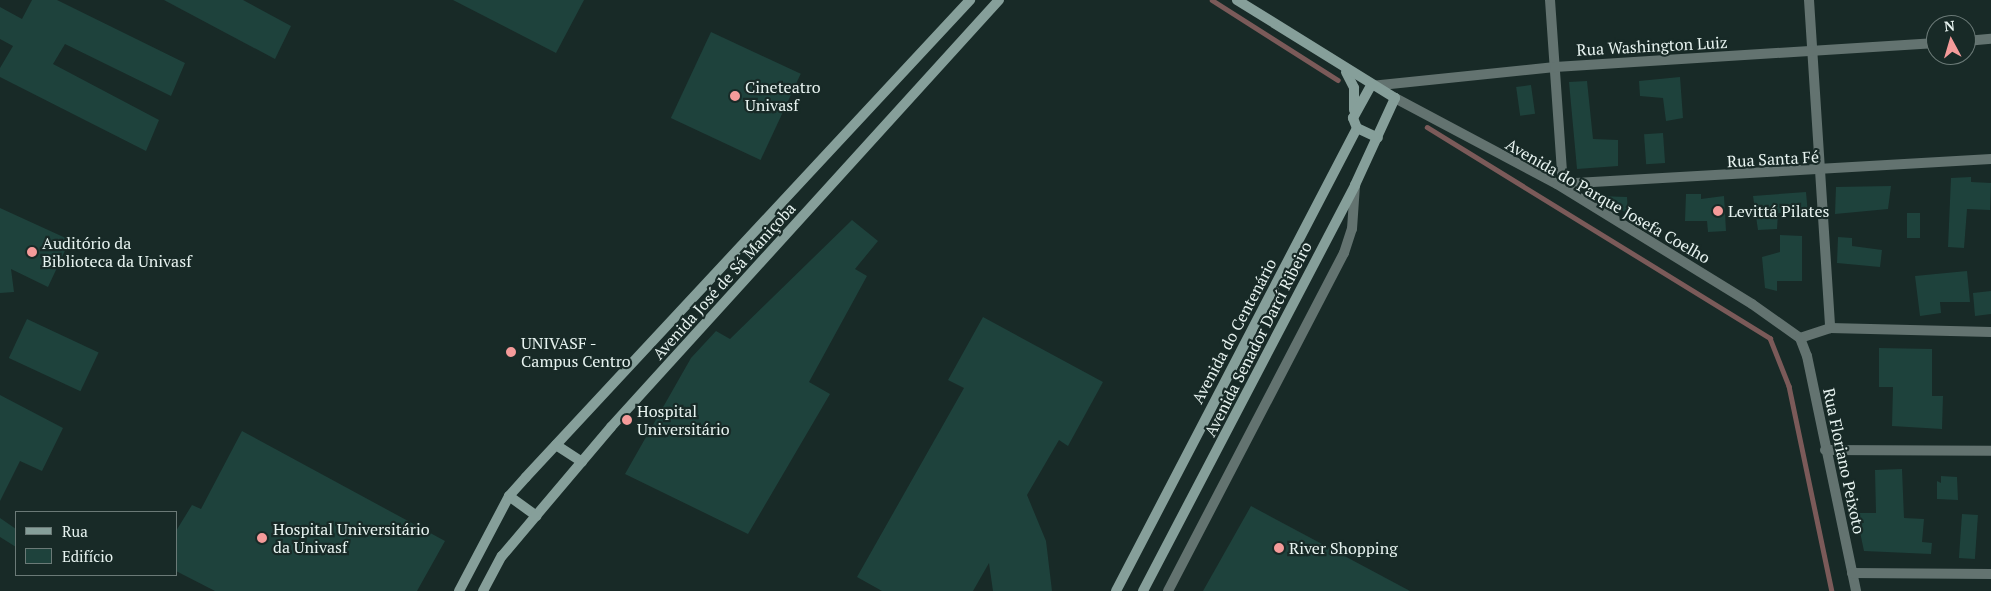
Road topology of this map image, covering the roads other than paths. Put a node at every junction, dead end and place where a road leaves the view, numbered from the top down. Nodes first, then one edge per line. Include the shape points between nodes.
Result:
1 (970, 0) edge
2 (999, 0) edge
3 (1237, 0) edge
4 (1550, 0) edge
5 (1809, 0) edge
6 (1991, 39) edge
7 (1976, 40) edge
8 (1926, 44) edge
9 (1812, 52) junction
10 (1340, 66) junction
11 (1555, 67) junction
12 (1371, 86) junction
13 (1395, 98) junction
14 (1353, 118) junction
15 (1357, 128) junction
16 (1378, 138) junction
17 (1991, 159) edge
18 (1822, 171) junction
19 (1355, 184) junction
20 (1560, 185) junction
21 (1830, 328) junction
22 (1991, 332) edge
23 (1800, 338) junction
24 (556, 445) junction
25 (1825, 450) junction
26 (1991, 451) edge
27 (582, 462) junction
28 (509, 496) junction
29 (537, 516) junction
30 (1852, 573) junction
31 (1991, 574) edge
32 (459, 591) edge
33 (483, 591) edge
34 (1116, 591) edge
35 (1143, 591) edge
36 (1168, 591) edge
37 (1856, 591) edge

1 - 24 main road, Avenida José de Sá Maniçoba
2 - 27 main road, Avenida José de Sá Maniçoba
3 - 10 main road
4 - 11 street
5 - 9 street
6 - 7 street
8 - 9 street, Rua Washington Luiz
9 - 11 street, Rua Washington Luiz
9 - 18 street
10 - 12 main road
10 - 14 main road via 1350,77 1354,88
11 - 12 street, Rua Washington Luiz
11 - 20 street
12 - 13 main road
12 - 14 main road
13 - 16 main road, Avenida Senador Darcí Ribeiro
13 - 20 street, Avenida do Parque Josefa Coelho
14 - 15 main road
15 - 16 main road
15 - 34 main road, Avenida do Centenário
16 - 19 main road, Avenida Senador Darcí Ribeiro
17 - 18 street, Rua Santa Fé
18 - 20 street, Rua Santa Fé
18 - 21 street
19 - 35 main road, Avenida Senador Darcí Ribeiro
19 - 36 street via 1352,229 1344,253
20 - 23 street, Avenida do Parque Josefa Coelho via 1765,312
21 - 22 street
21 - 23 street
23 - 25 street, Rua Floriano Peixoto via 1807,356
24 - 27 main road
24 - 28 main road, Avenida José de Sá Maniçoba
25 - 26 street
25 - 30 street, Rua Floriano Peixoto
27 - 29 main road, Avenida José de Sá Maniçoba
28 - 29 main road
28 - 32 main road, Avenida José de Sá Maniçoba
29 - 33 main road, Avenida José de Sá Maniçoba via 502,556
30 - 31 street
30 - 37 street, Rua Floriano Peixoto

